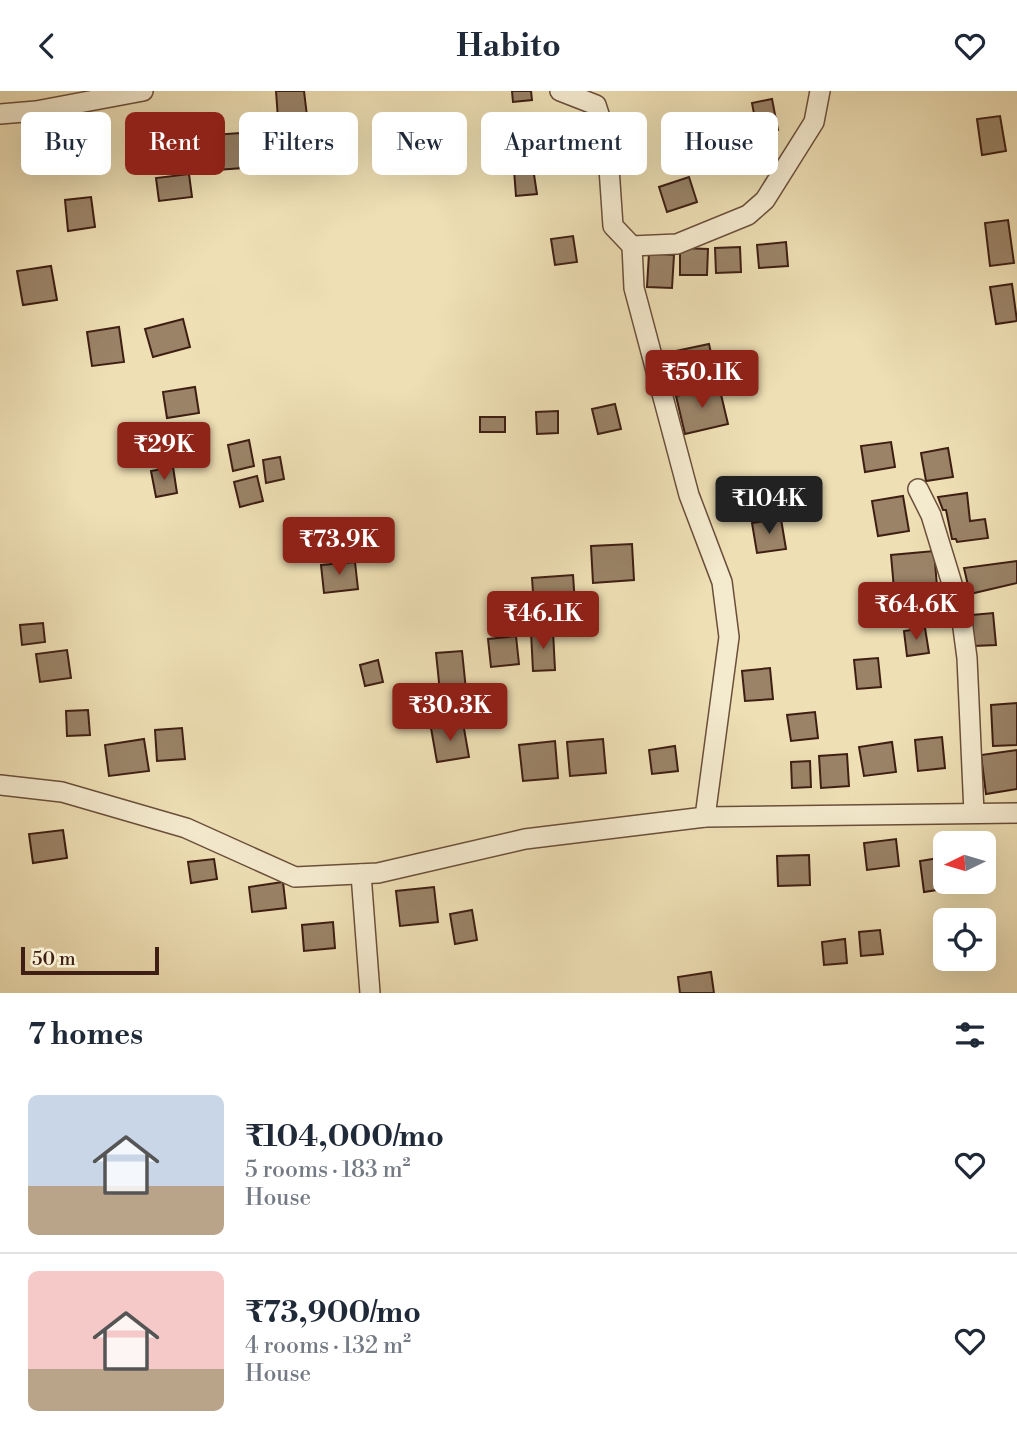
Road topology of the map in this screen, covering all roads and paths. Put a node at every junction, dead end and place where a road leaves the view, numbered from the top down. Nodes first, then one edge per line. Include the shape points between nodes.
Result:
1 (143, 91) edge
2 (560, 91) edge
3 (820, 91) edge
4 (0, 114) edge
5 (632, 246) junction
6 (918, 489) dead end
7 (0, 785) edge
8 (974, 813) junction
9 (1017, 813) edge
10 (705, 817) junction
11 (361, 874) junction
12 (370, 993) edge

1 - 4 street
2 - 5 street via 596,105 607,139 613,226
3 - 5 street via 814,122 765,200 748,215 677,244
5 - 10 street via 634,288 685,482 722,582 729,637
6 - 8 street via 931,515 961,613
7 - 11 street via 62,792 186,828 295,877
8 - 9 street
8 - 10 street
10 - 11 street via 525,839
11 - 12 street

